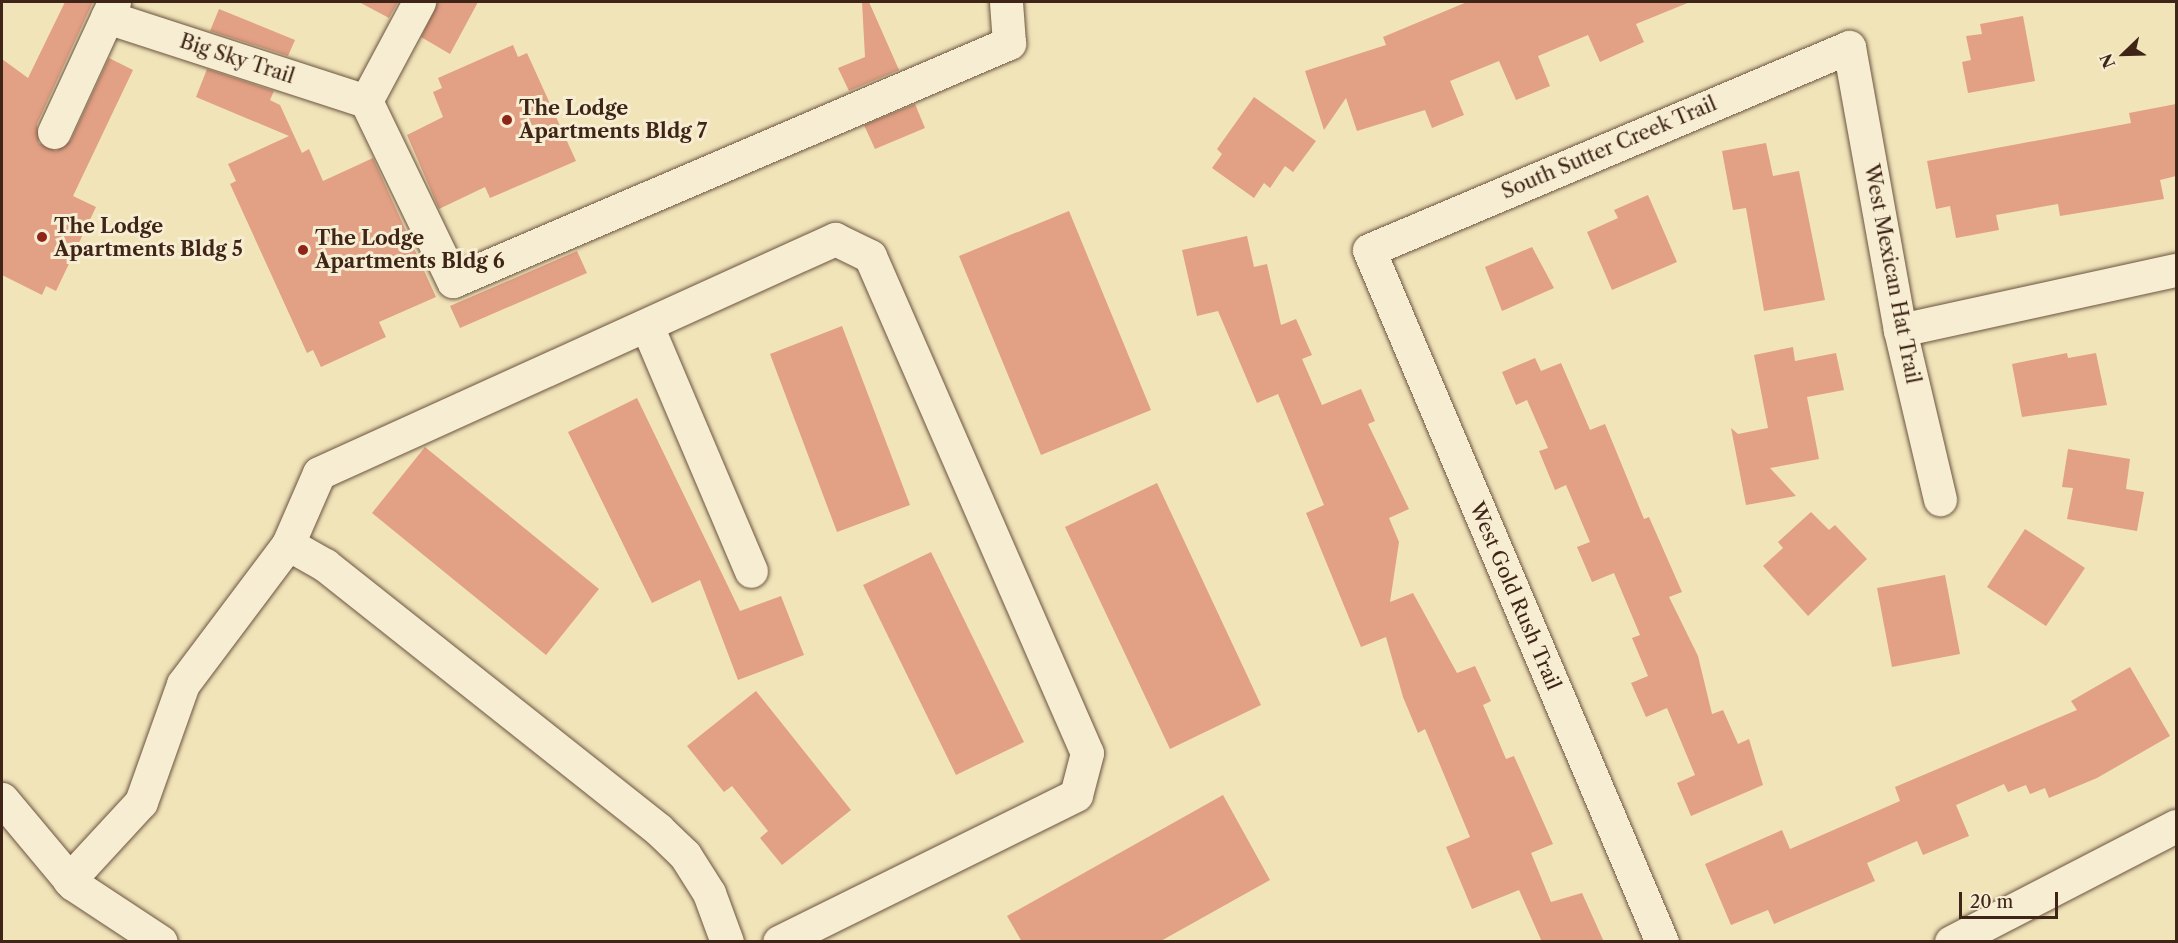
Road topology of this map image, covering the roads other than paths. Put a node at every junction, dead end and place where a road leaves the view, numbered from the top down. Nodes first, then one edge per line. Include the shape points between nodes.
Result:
1 (419, 2) edge
2 (1006, 2) edge
3 (111, 9) edge
4 (1849, 47) joint
5 (366, 101) junction
6 (54, 132) dead end
7 (1369, 250) joint
8 (2176, 270) edge
9 (647, 326) junction
10 (1900, 330) junction
11 (1941, 499) dead end
12 (288, 544) junction
13 (751, 571) dead end
14 (2, 800) edge
15 (2176, 826) edge
16 (69, 880) junction
17 (161, 942) edge
18 (728, 942) edge
19 (779, 942) edge
20 (1662, 942) edge
21 (1952, 942) edge

1 - 5 street
2 - 5 street via 1009,43 453,281
3 - 5 street, Big Sky Trail
3 - 6 street
4 - 7 street, South Sutter Creek Trail
4 - 10 street, West Mexican Hat Trail
7 - 20 street, West Gold Rush Trail
8 - 10 street
9 - 12 street via 319,473
9 - 13 street
9 - 19 street via 835,239 870,256 1087,753 1076,795
10 - 11 street, West Mexican Hat Trail
12 - 16 street via 183,684 141,802
12 - 18 street via 325,565 658,829 685,855 710,893
14 - 16 street
15 - 21 street
16 - 17 street

